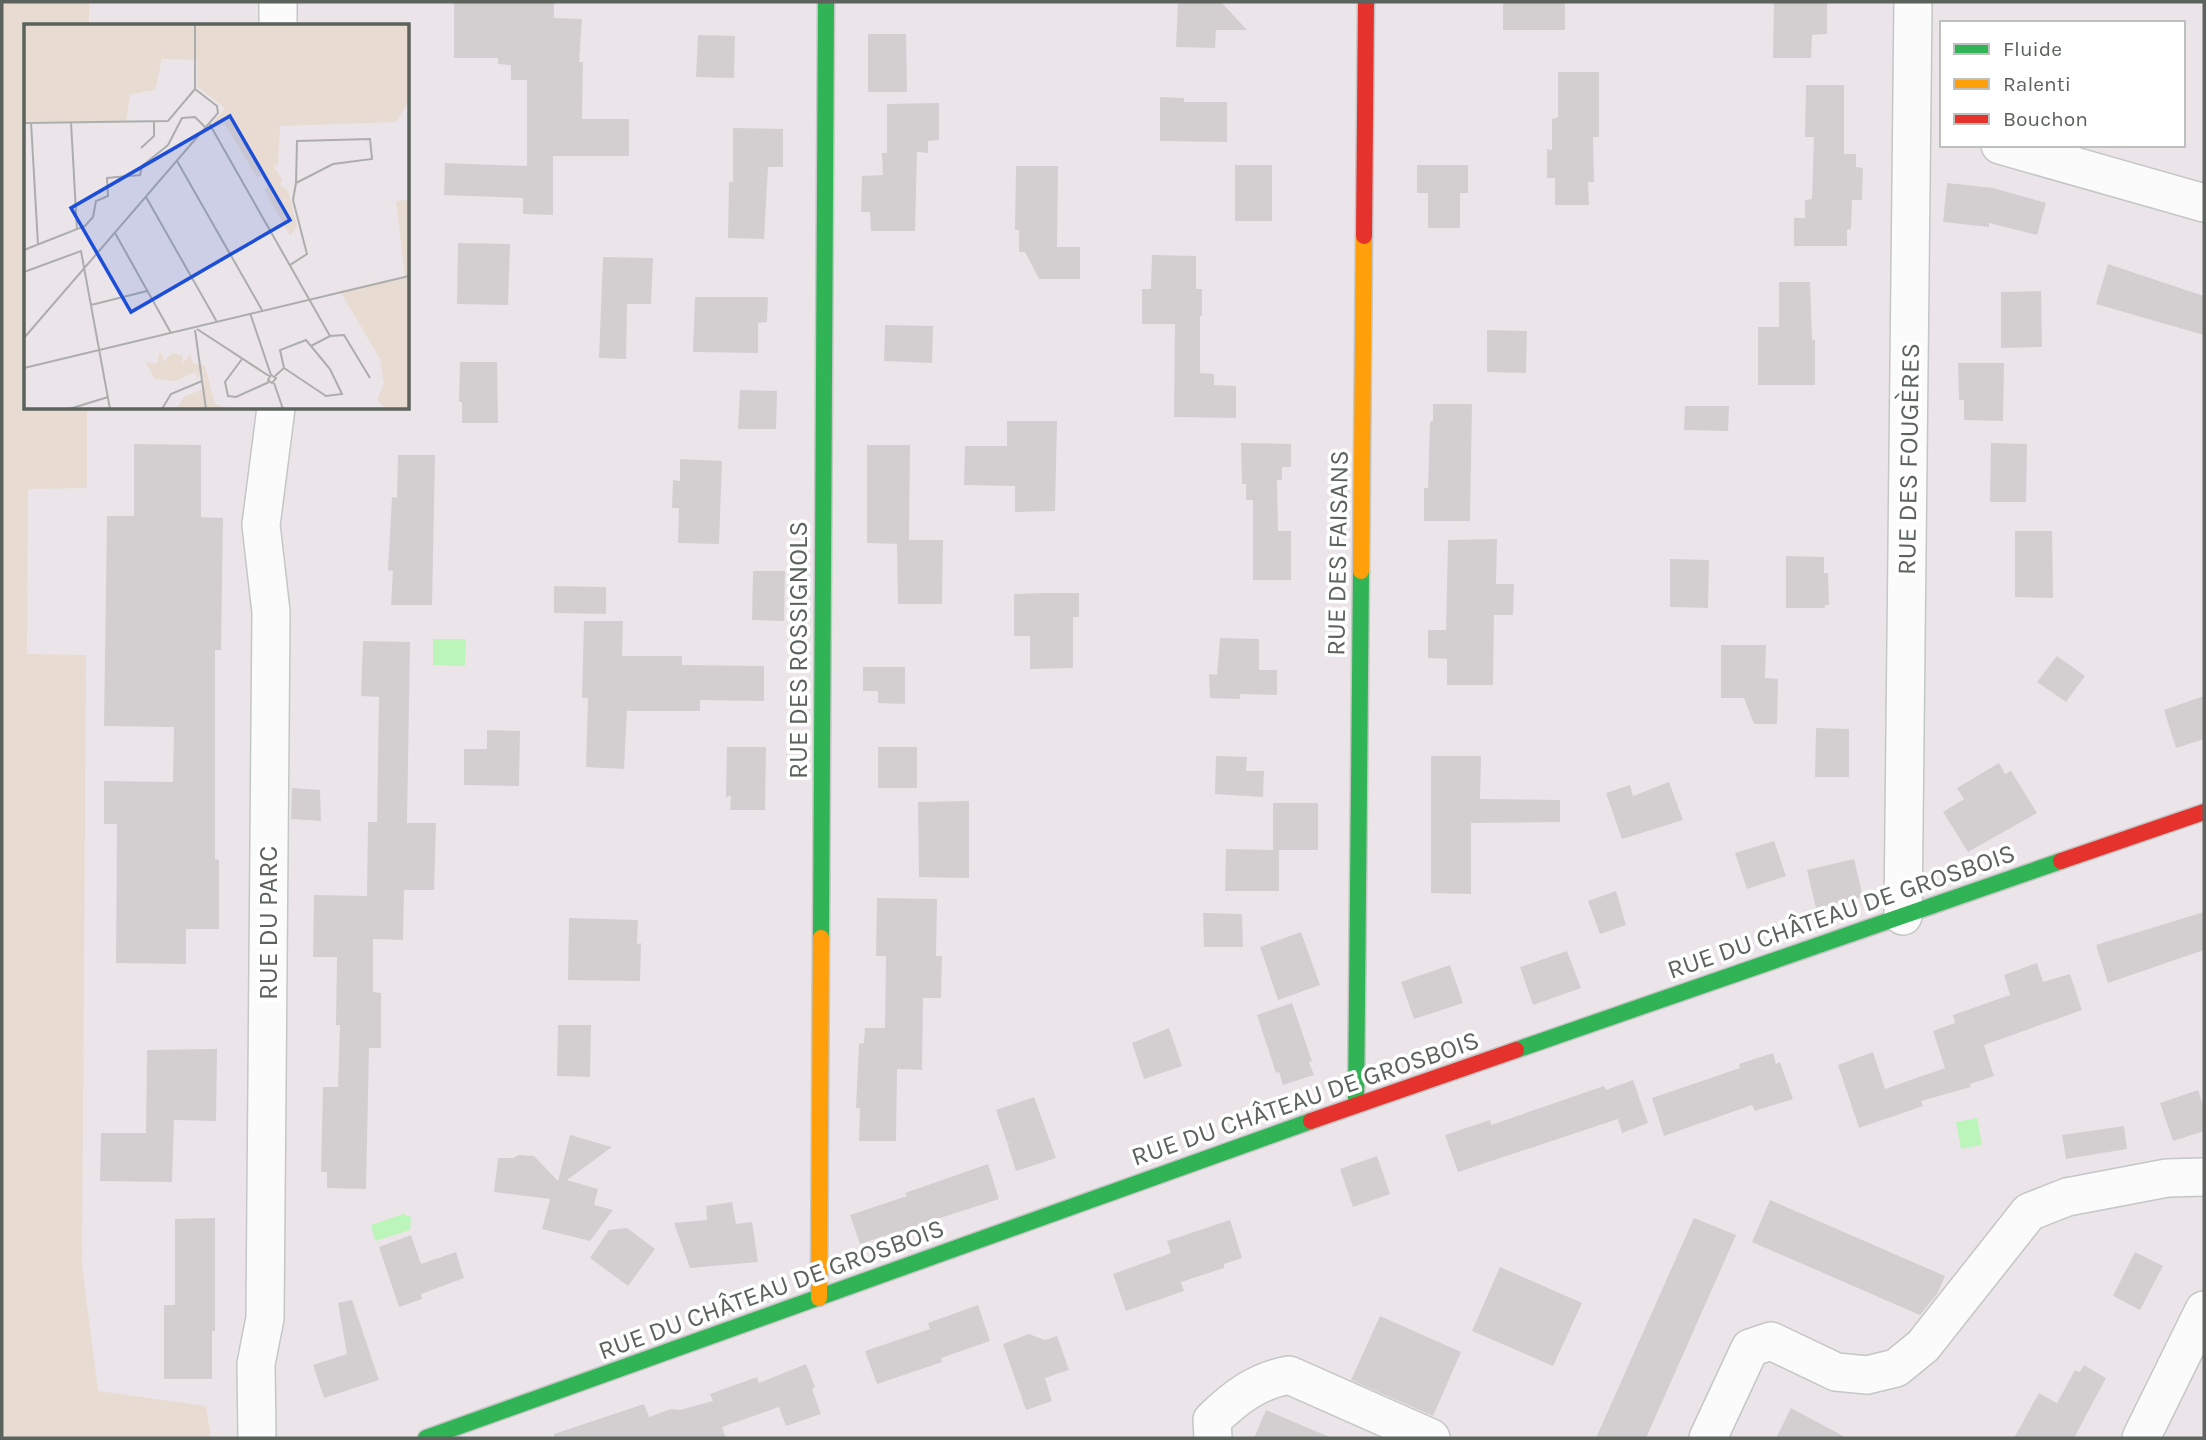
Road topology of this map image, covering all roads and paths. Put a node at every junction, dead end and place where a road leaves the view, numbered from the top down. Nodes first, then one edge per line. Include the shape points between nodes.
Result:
1 (278, 2) edge
2 (826, 2) edge
3 (1366, 2) edge
4 (1913, 2) edge
5 (278, 24) edge
6 (1927, 125) edge
7 (2007, 147) edge
8 (2204, 203) edge
9 (275, 410) edge
10 (2204, 812) edge
11 (1903, 916) junction
12 (1356, 1105) junction
13 (2204, 1177) edge
14 (819, 1298) junction
15 (2204, 1310) edge
16 (257, 1438) edge
17 (426, 1438) edge
18 (1213, 1438) edge
19 (1431, 1438) edge
20 (1708, 1438) edge
21 (2141, 1438) edge

1 - 5 street
2 - 14 street, RUE DES ROSSIGNOLS
3 - 12 street, RUE DES FAISANS
4 - 6 street, RUE DES FOUGÈRES
6 - 11 street, RUE DES FOUGÈRES
7 - 8 street
9 - 16 street, RUE DU PARC via 261,525 271,612 265,1318 256,1364
10 - 11 street, RUE DU CHÂTEAU DE GROSBOIS
11 - 12 street, RUE DU CHÂTEAU DE GROSBOIS
12 - 14 street, RUE DU CHÂTEAU DE GROSBOIS
13 - 20 street via 2167,1178 2067,1197 2029,1212 1923,1346 1896,1368 1867,1375 1836,1372 1771,1341 1750,1348
14 - 17 street, RUE DU CHÂTEAU DE GROSBOIS
15 - 21 street
18 - 19 street via 1212,1420 1238,1396 1269,1379 1289,1375

